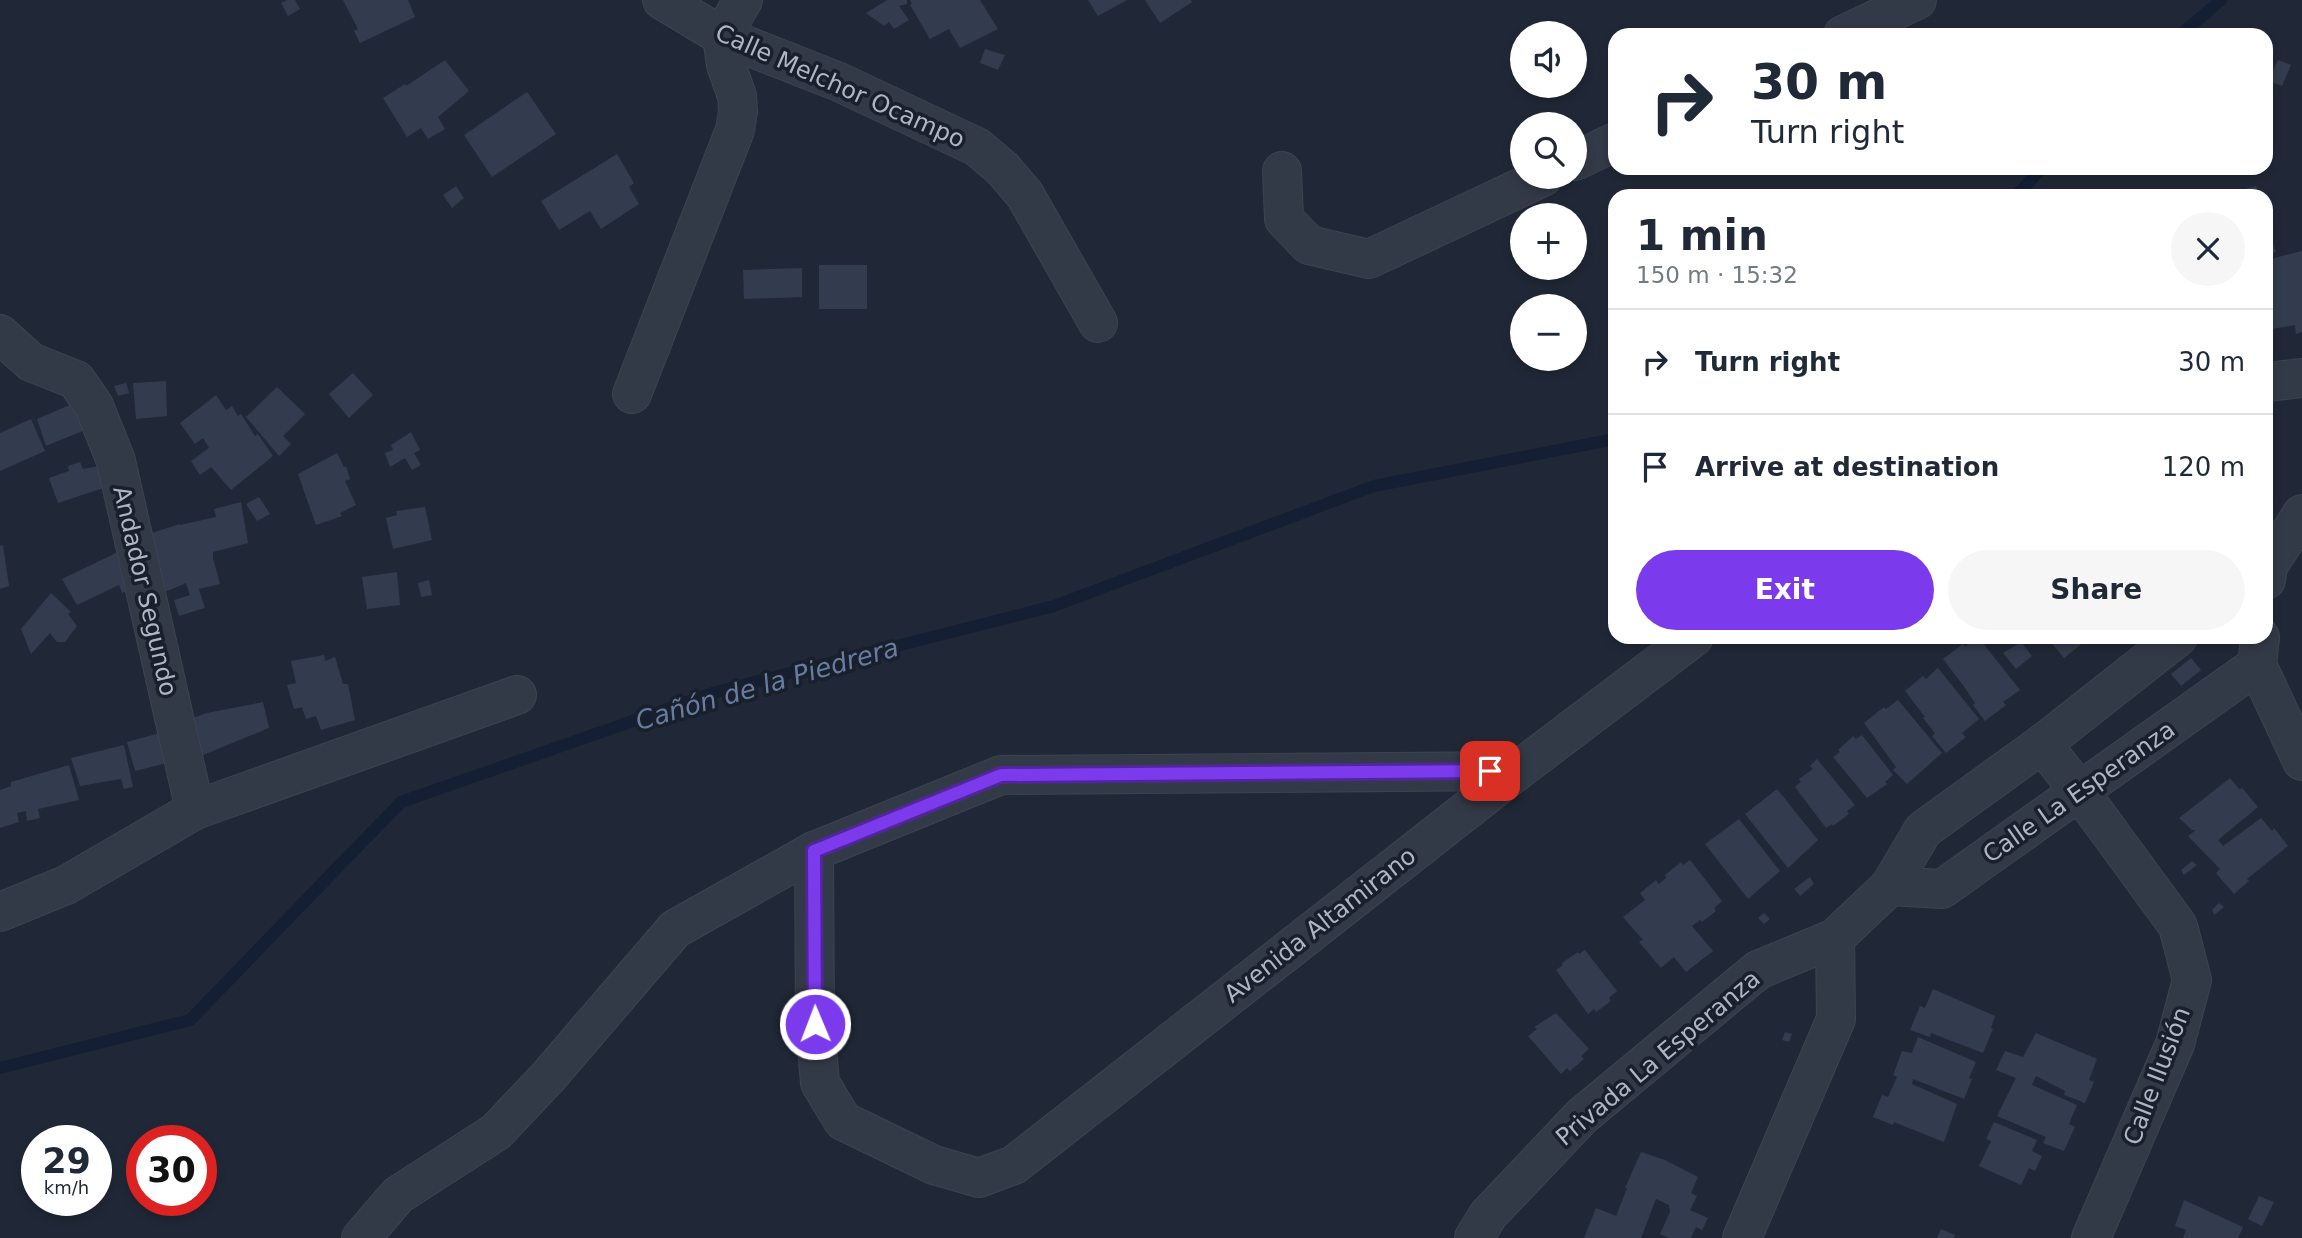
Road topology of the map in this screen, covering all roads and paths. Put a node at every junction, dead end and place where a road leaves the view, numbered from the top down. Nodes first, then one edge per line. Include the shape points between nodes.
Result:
1 (662, 0) edge
2 (743, 0) edge
3 (1917, 0) edge
4 (1858, 28) edge
5 (722, 36) junction
6 (1608, 146) edge
7 (1587, 156) edge
8 (1282, 172) dead end
9 (1518, 189) edge
10 (1098, 323) dead end
11 (0, 334) edge
12 (2302, 378) edge
13 (2273, 381) edge
14 (632, 394) dead end
15 (2302, 514) edge
16 (2273, 561) edge
17 (1685, 644) edge
18 (2169, 644) edge
19 (2259, 651) edge
20 (517, 695) dead end
21 (2042, 744) junction
22 (2302, 761) edge
23 (1517, 771) junction
24 (2080, 792) junction
25 (195, 810) junction
26 (814, 851) junction
27 (1890, 886) junction
28 (0, 912) edge
29 (1835, 938) junction
30 (361, 1238) edge
31 (1474, 1238) edge
32 (1742, 1238) edge
33 (2091, 1238) edge

1 - 5 street, Calle Melchor Ocampo
2 - 5 street
3 - 4 street
5 - 10 street, Calle Melchor Ocampo via 839,82 977,147 1025,195
5 - 14 street via 737,96 735,130
6 - 7 street
8 - 9 street via 1284,219 1309,246 1369,259
11 - 25 street, Andador Segundo via 31,362 76,380 93,406 116,461
12 - 13 street
15 - 16 street
17 - 23 street, Avenida Altamirano
18 - 21 street
19 - 22 street
19 - 24 street, Calle La Esperanza
20 - 25 street
21 - 24 street, Calle Ilusión
21 - 27 street via 1923,830
23 - 26 street via 1001,775
23 - 26 street, Avenida Altamirano via 1014,1165 979,1178 934,1166 844,1121 820,1083
24 - 27 street, Calle La Esperanza via 1941,889
24 - 33 street, Calle Ilusión via 2178,926 2192,980 2175,1044
25 - 28 street via 65,885
26 - 30 street via 675,929 496,1132 398,1195
27 - 29 street
29 - 31 street, Privada La Esperanza via 1758,970 1582,1116 1488,1216
29 - 32 street via 1836,1019

